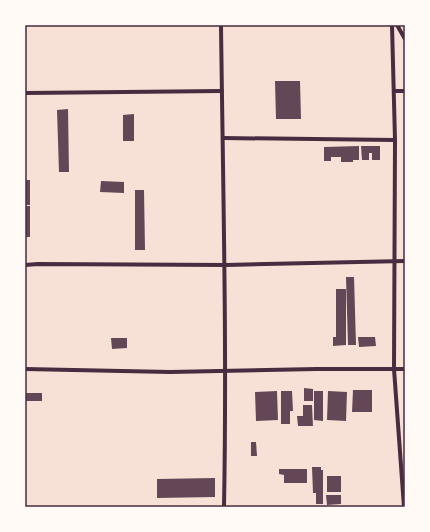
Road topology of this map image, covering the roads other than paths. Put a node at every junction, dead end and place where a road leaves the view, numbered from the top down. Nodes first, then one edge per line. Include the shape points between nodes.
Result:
1 (221, 25) edge
2 (392, 25) edge
3 (397, 25) edge
4 (405, 39) edge
5 (222, 91) junction
6 (405, 91) edge
7 (394, 92) junction
8 (25, 93) edge
9 (223, 138) junction
10 (395, 140) junction
11 (395, 261) junction
12 (405, 261) edge
13 (25, 265) edge
14 (226, 265) junction
15 (25, 368) edge
16 (394, 369) junction
17 (405, 369) edge
18 (225, 372) junction
19 (224, 507) edge
20 (404, 507) edge

1 - 5 street
2 - 7 street
3 - 4 street
5 - 8 street
5 - 9 street
6 - 7 street
7 - 10 street
9 - 10 street
9 - 14 street
10 - 11 street
11 - 12 street
11 - 14 street
11 - 16 street
13 - 14 street
14 - 18 street
15 - 18 street
16 - 17 street
16 - 18 street
16 - 20 street
18 - 19 street

